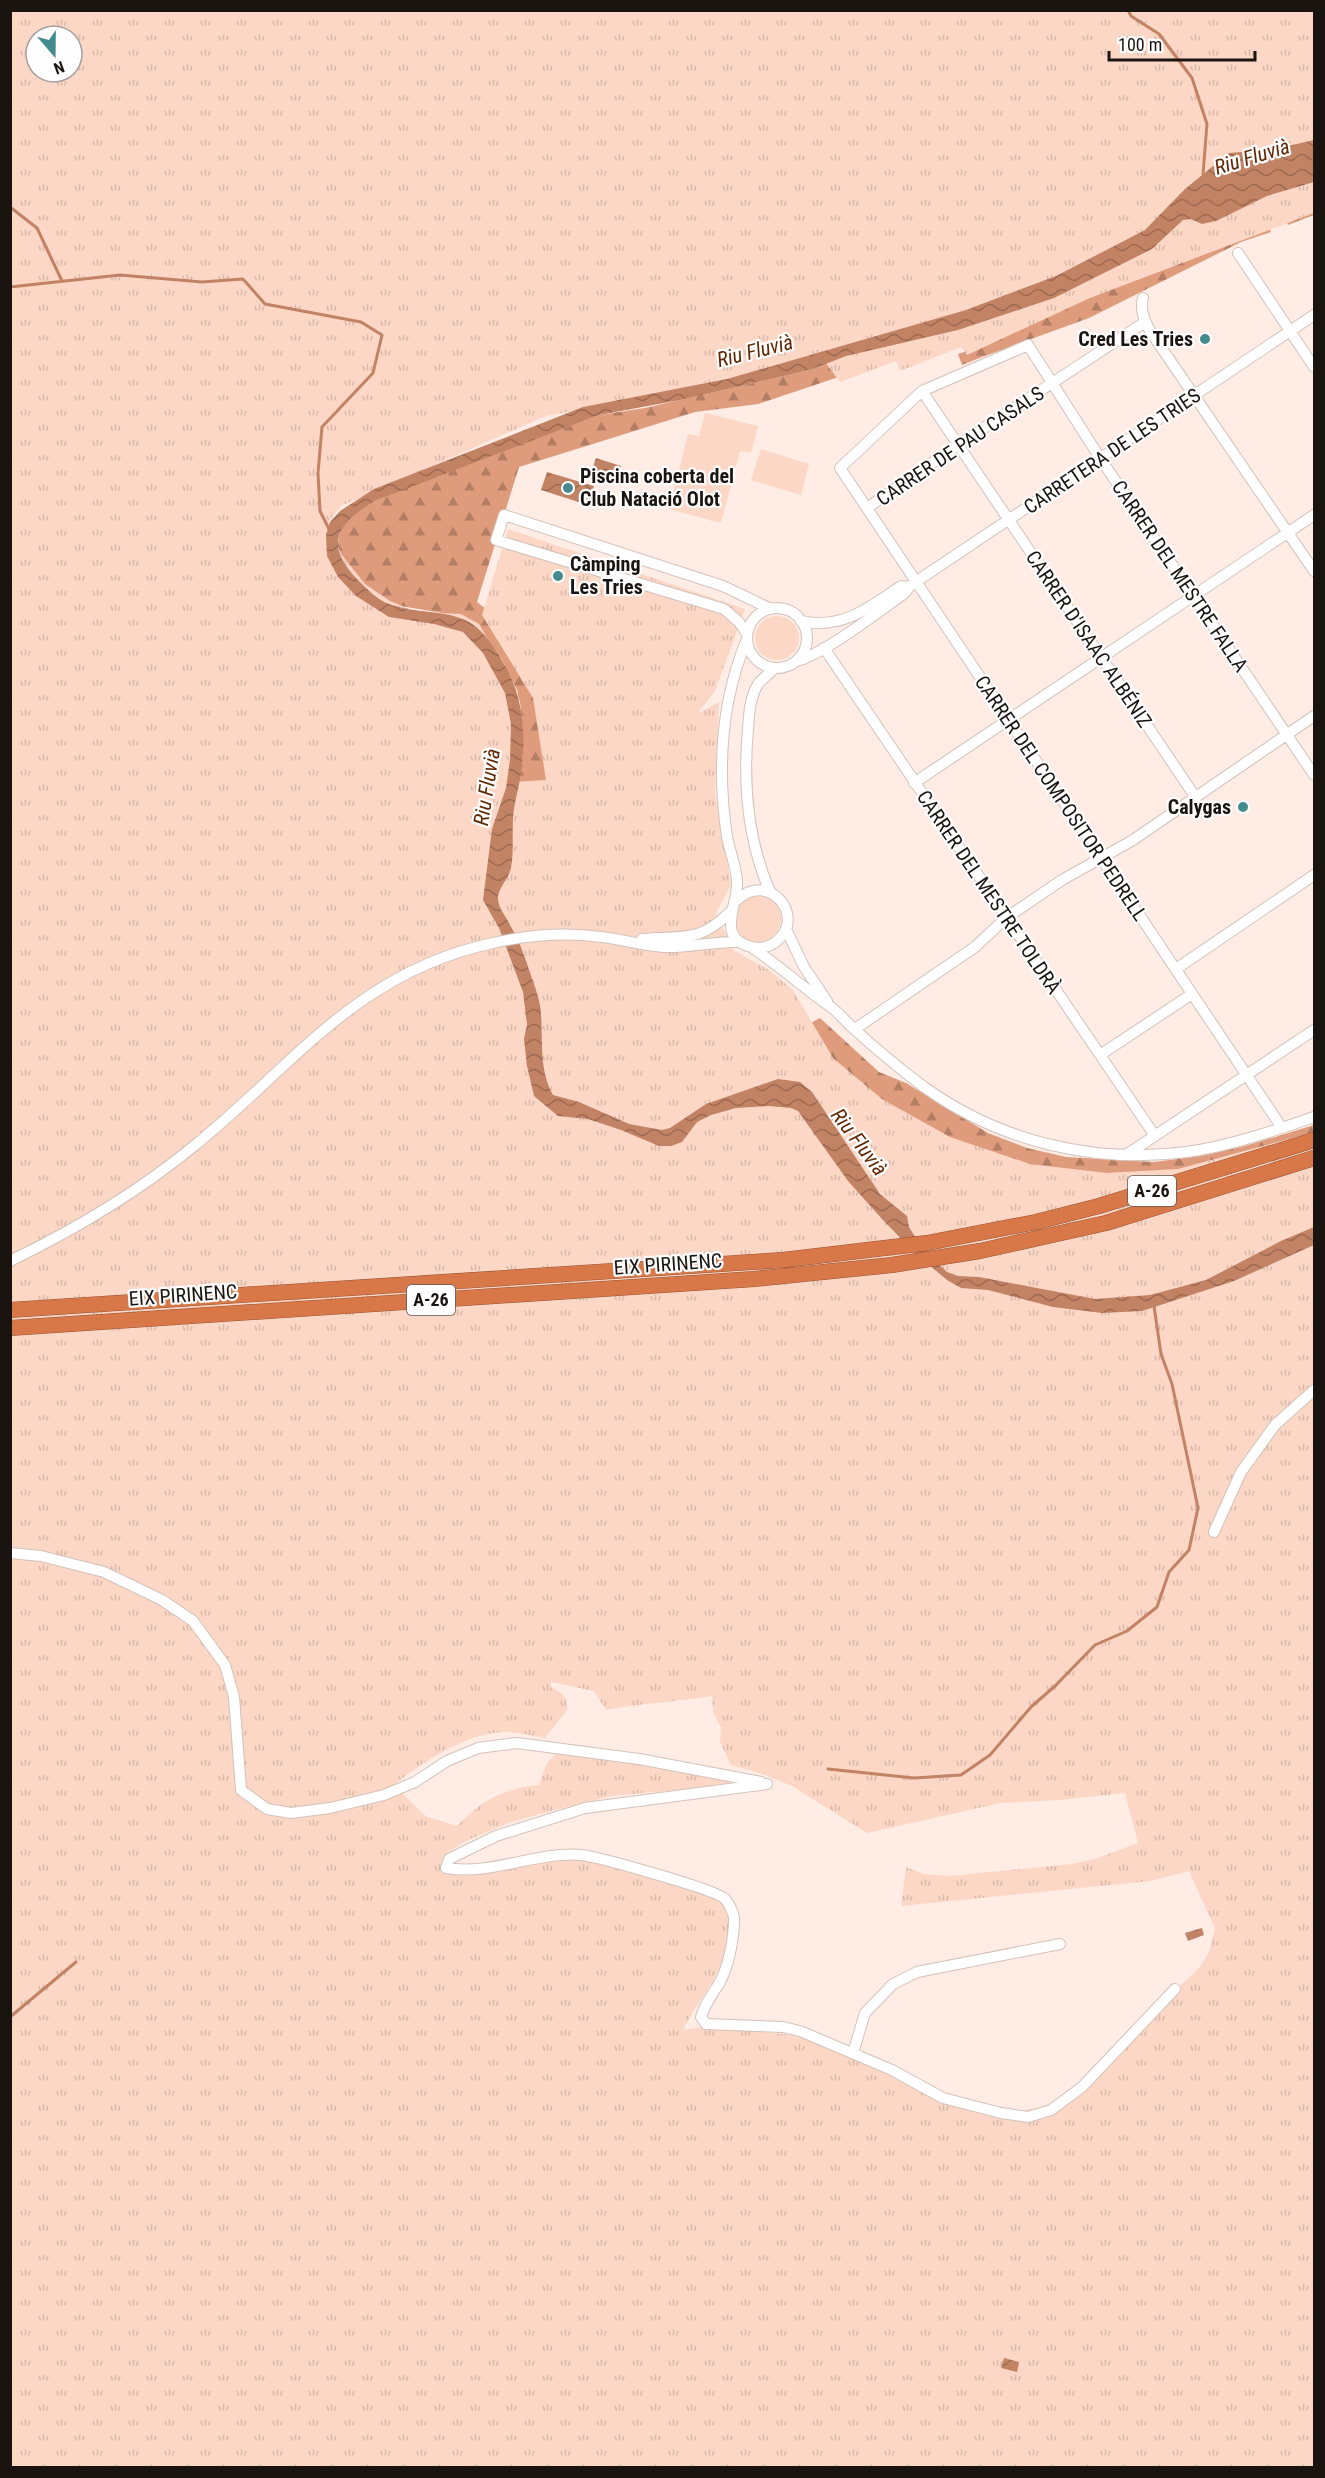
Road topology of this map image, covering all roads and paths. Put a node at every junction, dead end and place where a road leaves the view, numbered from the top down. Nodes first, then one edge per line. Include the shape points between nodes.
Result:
1 (1238, 254) dead end
2 (1143, 298) dead end
3 (1314, 315) edge
4 (1145, 322) junction
5 (1290, 331) junction
6 (1314, 367) edge
7 (1052, 383) junction
8 (922, 391) junction
9 (1195, 395) junction
10 (958, 445) junction
11 (1100, 458) junction
12 (867, 508) junction
13 (1314, 515) edge
14 (1009, 520) junction
15 (1288, 532) junction
16 (1314, 571) edge
17 (913, 584) junction
18 (1194, 596) junction
19 (771, 609) junction
20 (801, 621) junction
21 (747, 636) junction
22 (824, 648) junction
23 (1102, 658) junction
24 (796, 661) junction
25 (775, 668) junction
26 (1314, 716) edge
27 (1009, 720) junction
28 (1288, 735) junction
29 (1314, 775) edge
30 (914, 783) junction
31 (1196, 798) junction
32 (1101, 858) junction
33 (1314, 875) edge
34 (770, 892) junction
35 (736, 900) junction
36 (730, 912) junction
37 (1006, 918) junction
38 (786, 929) junction
39 (628, 940) junction
40 (745, 944) junction
41 (1176, 969) junction
42 (1192, 994) junction
43 (831, 1007) junction
44 (855, 1029) junction
45 (1314, 1030) edge
46 (1100, 1055) junction
47 (1247, 1075) junction
48 (1314, 1118) edge
49 (1282, 1128) junction
50 (1155, 1136) junction
51 (1314, 1140) edge
52 (1126, 1155) junction
53 (1314, 1158) edge
54 (10, 1261) edge
55 (10, 1310) edge
56 (10, 1328) edge
57 (1314, 1390) edge
58 (1214, 1532) dead end
59 (10, 1553) edge
60 (1060, 1944) dead end
61 (1175, 1989) dead end
62 (853, 2054) junction

1 - 5 street
2 - 4 street
3 - 5 street, CARRETERA DE LES TRIES
4 - 7 street, CARRER DE PAU CASALS
4 - 9 street
5 - 6 street
5 - 9 street, CARRETERA DE LES TRIES
7 - 8 street, CARRER DEL MESTRE FALLA via 1028,345
7 - 10 street, CARRER DE PAU CASALS
7 - 11 street, CARRER DEL MESTRE FALLA
8 - 10 street, CARRER D'ISAAC ALBÉNIZ
8 - 12 street, CARRER DEL COMPOSITOR PEDRELL via 840,468
9 - 11 street, CARRETERA DE LES TRIES
9 - 15 street
10 - 12 street, CARRER DE PAU CASALS
10 - 14 street, CARRER D'ISAAC ALBÉNIZ
11 - 14 street, CARRETERA DE LES TRIES
11 - 18 street, CARRER DEL MESTRE FALLA
12 - 17 street, CARRER DEL COMPOSITOR PEDRELL
13 - 15 street
14 - 17 street, CARRETERA DE LES TRIES
14 - 23 street, CARRER D'ISAAC ALBÉNIZ
15 - 16 street
15 - 18 street
17 - 20 street, CARRETERA DE LES TRIES via 901,586 860,614 818,624
17 - 22 street, CARRETERA DE LES TRIES
17 - 27 street, CARRER DEL COMPOSITOR PEDRELL
18 - 23 street
18 - 28 street, CARRER DEL MESTRE FALLA
19 - 20 street via 784,610
19 - 21 street via 753,620
19 - 21 street via 723,586 504,515 496,540 724,609
20 - 24 street via 806,645
21 - 25 street via 755,659
21 - 35 street via 734,669 722,734 722,794 737,878
22 - 24 street, CARRETERA DE LES TRIES
22 - 30 street, CARRER DEL MESTRE TOLDRÀ
23 - 27 street
23 - 31 street, CARRER D'ISAAC ALBÉNIZ
24 - 25 street
25 - 34 street via 758,684 752,699 746,752 753,835 760,869
26 - 28 street
27 - 30 street
27 - 32 street, CARRER DEL COMPOSITOR PEDRELL
28 - 29 street, CARRER DEL MESTRE FALLA
28 - 31 street
30 - 37 street, CARRER DEL MESTRE TOLDRÀ
31 - 32 street
32 - 37 street
32 - 41 street, CARRER DEL COMPOSITOR PEDRELL
33 - 41 street
34 - 35 street via 748,892
34 - 38 street via 786,908
35 - 36 street
36 - 39 street via 710,930 693,936
36 - 40 street via 731,928
37 - 44 street via 975,947
37 - 46 street, CARRER DEL MESTRE TOLDRÀ
38 - 40 street via 772,945 758,948
38 - 43 street via 804,967
39 - 40 street via 663,947
39 - 54 street via 538,936 494,942 411,970 326,1027 192,1148 71,1231
40 - 43 street
41 - 42 street, CARRER DEL COMPOSITOR PEDRELL
42 - 46 street
42 - 47 street, CARRER DEL COMPOSITOR PEDRELL
43 - 44 street
44 - 52 street via 924,1087 993,1126 1067,1150
45 - 47 street
46 - 50 street, CARRER DEL MESTRE TOLDRÀ
47 - 49 street, CARRER DEL COMPOSITOR PEDRELL
47 - 50 street
48 - 49 street
49 - 52 street via 1189,1152
50 - 52 street
51 - 55 highway, EIX PIRINENC / A-26 via 1130,1198 927,1243 783,1260
53 - 56 highway, EIX PIRINENC / A-26 via 1106,1222 926,1261 706,1283
57 - 58 street via 1275,1425 1241,1472
59 - 62 street via 40,1556 104,1572 162,1600 193,1621 225,1665 234,1697 241,1790 267,1809 291,1813 384,1795 478,1748 517,1743 639,1759 767,1784 585,1808 496,1836 449,1859 446,1868 472,1869 549,1856 582,1855 703,1887 725,1898 734,1917 722,1979 704,2005 701,2017 706,2024 783,2027
60 - 62 street via 917,1972 893,1984 865,2013
61 - 62 street via 1082,2087 1051,2110 1028,2117 943,2098

